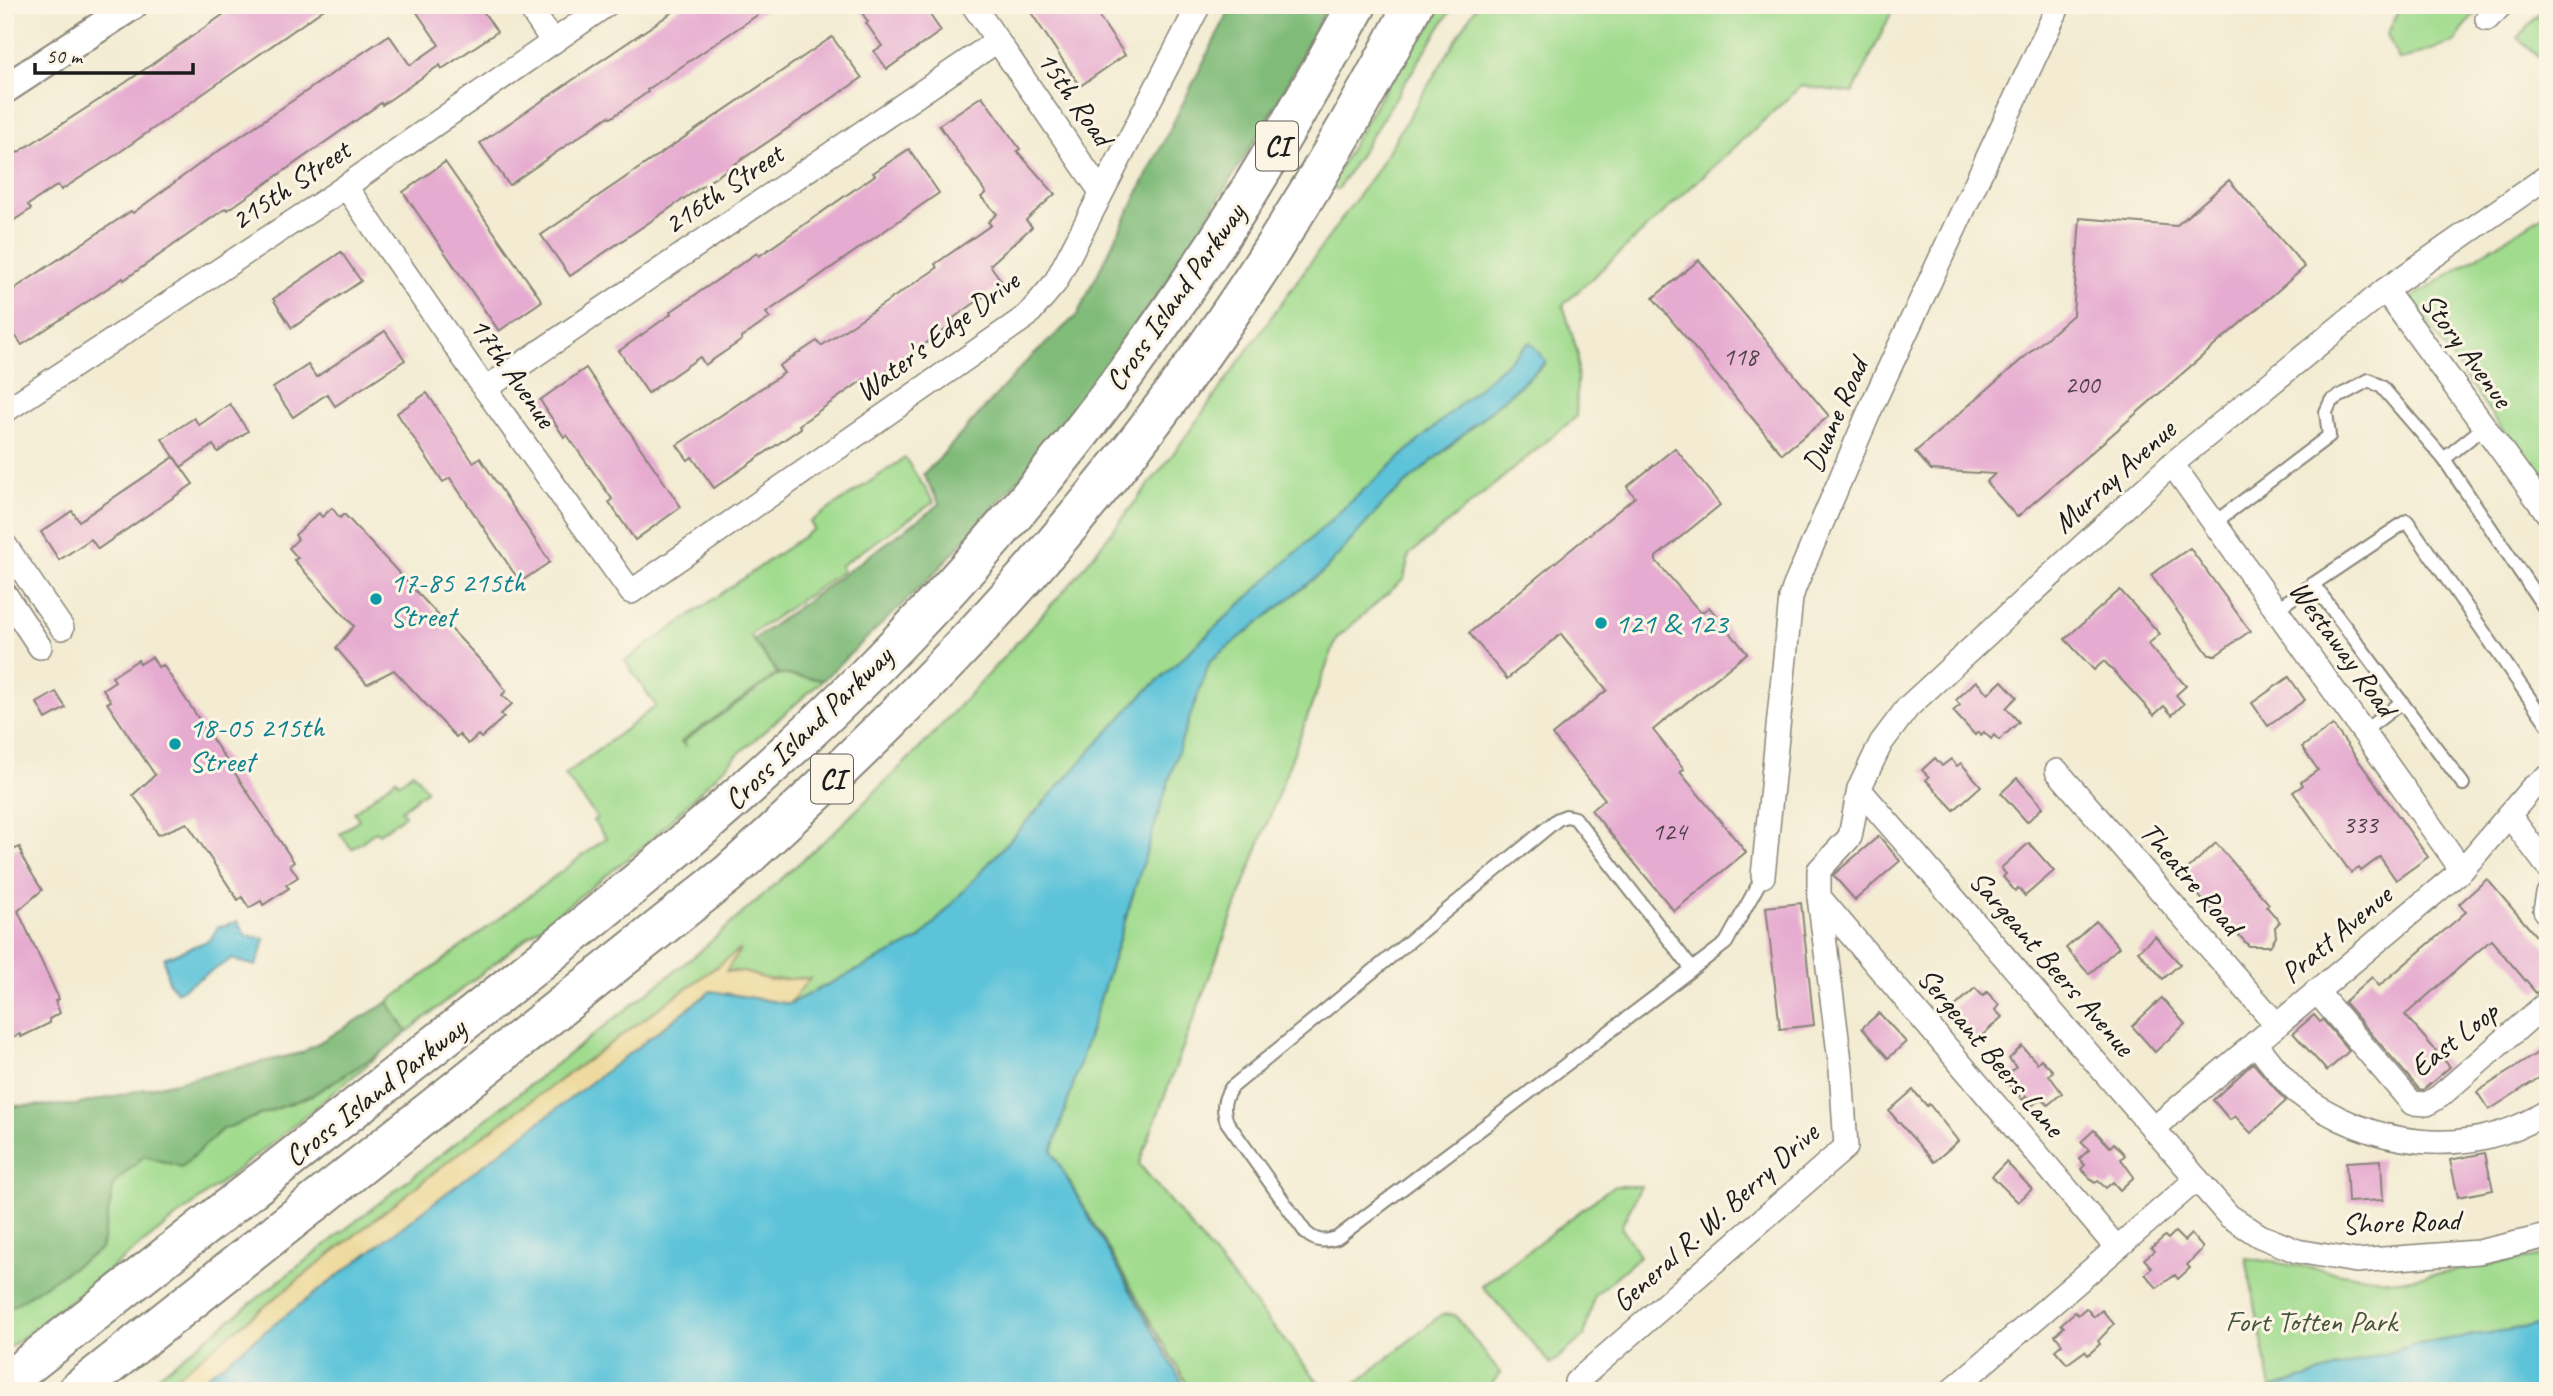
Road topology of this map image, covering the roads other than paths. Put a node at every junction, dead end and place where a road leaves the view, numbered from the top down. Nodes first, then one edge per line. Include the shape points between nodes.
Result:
1 (133, 5) edge
2 (528, 5) edge
3 (606, 5) edge
4 (973, 5) edge
5 (1199, 5) edge
6 (1357, 5) edge
7 (1413, 5) edge
8 (2059, 5) edge
9 (997, 41) junction
10 (552, 42) junction
11 (5, 89) edge
12 (2548, 176) edge
13 (346, 187) junction
14 (1101, 192) junction
15 (2385, 290) junction
16 (485, 389) junction
17 (5, 411) edge
18 (2484, 427) junction
19 (2444, 459) junction
20 (2172, 464) junction
21 (2548, 514) edge
22 (2214, 523) junction
23 (5, 545) edge
24 (2313, 584) junction
25 (631, 592) joint
26 (5, 594) edge
27 (2276, 609) junction
28 (2548, 613) edge
29 (62, 628) dead end
30 (40, 647) dead end
31 (2402, 702) junction
32 (2548, 725) edge
33 (2364, 731) junction
34 (2057, 771) dead end
35 (2548, 777) edge
36 (2463, 784) dead end
37 (1860, 789) junction
38 (2509, 815) junction
39 (2548, 867) edge
40 (2462, 870) junction
41 (1763, 876) joint
42 (2548, 894) edge
43 (1819, 897) junction
44 (2548, 914) edge
45 (1692, 969) junction
46 (2316, 991) junction
47 (2548, 1002) edge
48 (2277, 1025) junction
49 (2255, 1043) junction
50 (2548, 1111) edge
51 (2153, 1129) junction
52 (2197, 1179) junction
53 (2548, 1236) edge
54 (2116, 1247) junction
55 (5, 1383) edge
56 (77, 1391) edge
57 (1584, 1391) edge
58 (1951, 1391) edge

1 - 11 street
2 - 10 street
3 - 10 street, 215th Street
4 - 9 street, 15th Road
5 - 14 street, Water's Edge Drive
6 - 55 highway, Cross Island Parkway / CI via 1272,155 1174,305 1093,416 956,580 870,671 692,838
7 - 56 highway, Cross Island Parkway / CI via 1310,191 1226,320 1097,492 933,679 728,874
8 - 41 street, Duane Road via 1873,403 1794,588
9 - 14 street, 15th Road
9 - 16 street, 216th Street
10 - 13 street, 215th Street
12 - 15 street, Murray Avenue
13 - 16 street, 17th Avenue
13 - 17 street, 215th Street
14 - 25 street, Water's Edge Drive via 1055,283 1027,316
15 - 18 street, Story Avenue
15 - 20 street, Murray Avenue
16 - 25 street, 17th Avenue
18 - 19 lane
18 - 21 street, Story Avenue
19 - 22 lane via 2382,387 2369,380 2332,401 2326,412 2329,436
19 - 28 lane
20 - 22 street, Westaway Road
20 - 37 street, Murray Avenue via 1908,707 1881,743
22 - 27 street, Westaway Road
23 - 29 street
24 - 27 lane
24 - 31 lane
24 - 32 lane via 2407,521
26 - 30 street
27 - 33 street, Westaway Road
31 - 33 lane
31 - 36 lane
33 - 40 street, Westaway Road
34 - 48 street, Theatre Road
35 - 38 street, Pratt Avenue
37 - 43 street, Murray Avenue via 1850,837 1819,870
37 - 51 street, Sargeant Beers Avenue
38 - 39 street
38 - 40 street, Pratt Avenue
40 - 46 street, Pratt Avenue
41 - 45 lane via 1726,943
42 - 44 street
43 - 54 street, Sergeant Beers Lane
43 - 57 street, General R. W. Berry Drive via 1846,1147 1576,1382
45 - 45 lane via 1328,1241 1315,1241 1307,1233 1223,1111 1231,1088 1566,816 1575,818
46 - 47 street, East Loop via 2412,1103 2427,1104
46 - 48 street, Pratt Avenue
48 - 49 street, Pratt Avenue
49 - 50 street via 2296,1090 2327,1112 2397,1139 2448,1142 2480,1138 2520,1126
49 - 51 street, Pratt Avenue
51 - 52 street, Sargeant Beers Avenue
52 - 53 street, Shore Road via 2229,1216 2260,1236 2297,1251 2356,1261 2478,1252
52 - 54 street
54 - 58 street

